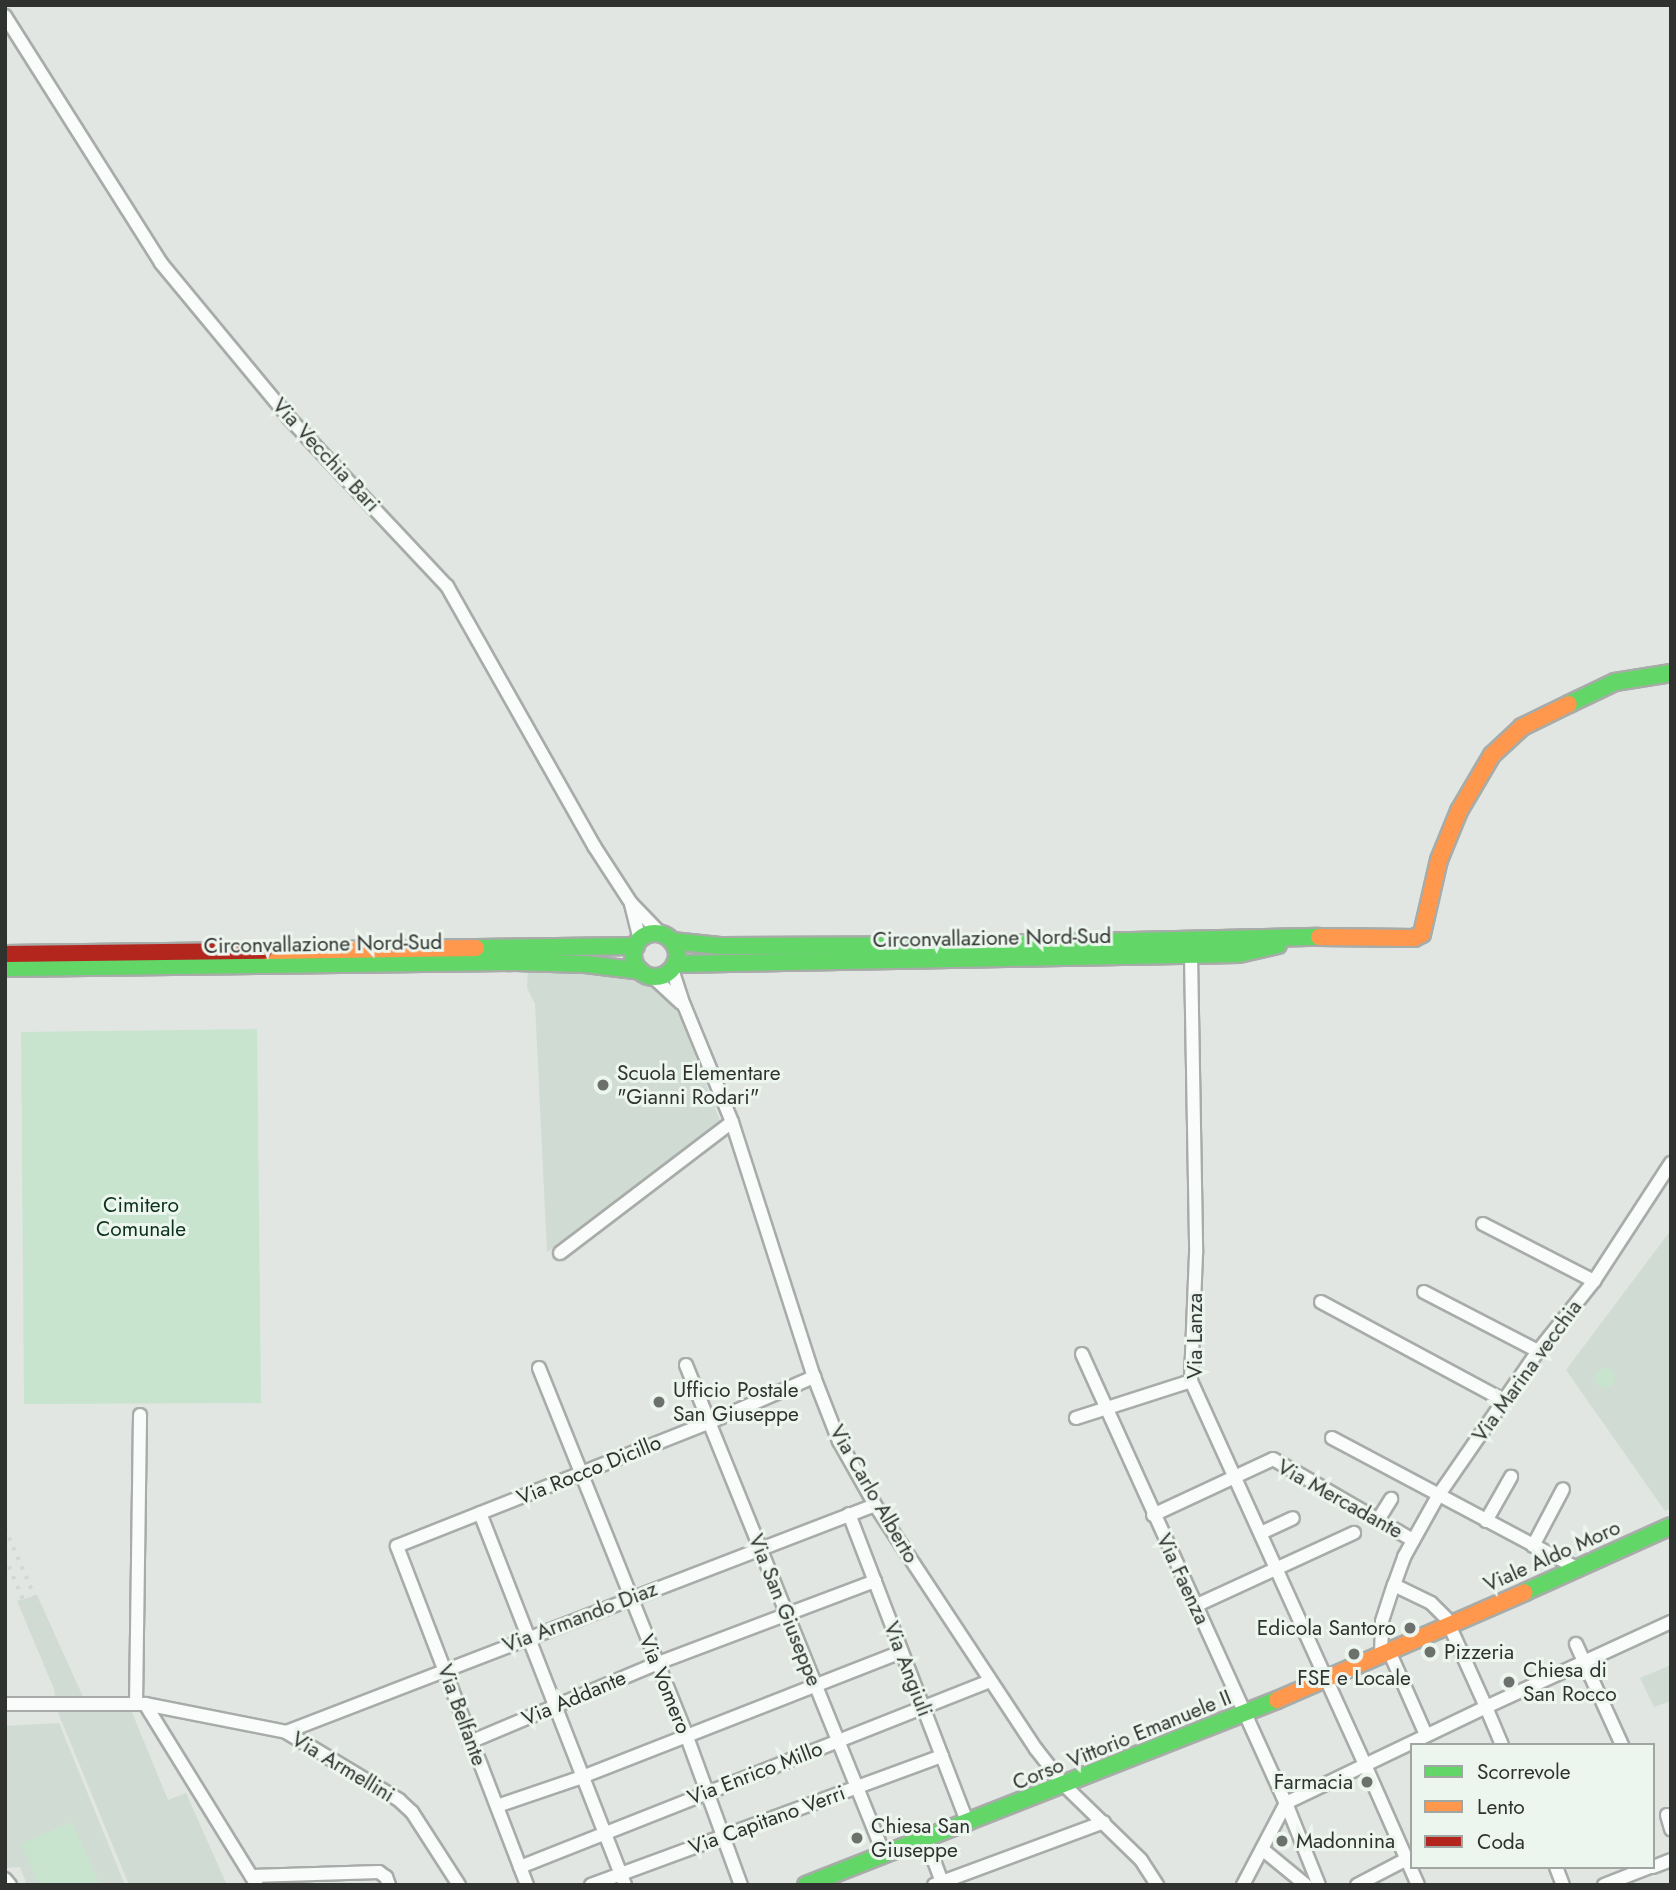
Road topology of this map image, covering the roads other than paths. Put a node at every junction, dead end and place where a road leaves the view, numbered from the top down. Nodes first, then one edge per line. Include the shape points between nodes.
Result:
1 (5, 16) edge
2 (1671, 673) edge
3 (631, 903) junction
4 (666, 937) junction
5 (1308, 938) junction
6 (638, 943) junction
7 (5, 954) edge
8 (1191, 955) junction
9 (674, 966) junction
10 (5, 968) edge
11 (647, 974) junction
12 (684, 1005) junction
13 (732, 1122) junction
14 (1671, 1163) edge
15 (1483, 1224) dead end
16 (560, 1253) dead end
17 (1594, 1281) junction
18 (1424, 1292) dead end
19 (1321, 1303) dead end
20 (1538, 1351) junction
21 (1082, 1353) dead end
22 (686, 1365) dead end
23 (539, 1368) dead end
24 (814, 1377) junction
25 (1191, 1381) junction
26 (1503, 1400) junction
27 (1108, 1409) junction
28 (140, 1415) dead end
29 (1076, 1418) dead end
30 (708, 1423) junction
31 (1332, 1438) dead end
32 (581, 1473) junction
33 (1233, 1475) junction
34 (1511, 1477) dead end
35 (1563, 1489) dead end
36 (1438, 1496) junction
37 (1391, 1499) dead end
38 (875, 1505) junction
39 (480, 1513) junction
40 (849, 1514) junction
41 (1153, 1514) junction
42 (1293, 1518) dead end
43 (1378, 1520) junction
44 (1486, 1521) junction
45 (1671, 1526) edge
46 (1261, 1533) junction
47 (1354, 1533) dead end
48 (1413, 1540) junction
49 (397, 1546) joint
50 (1533, 1546) junction
51 (760, 1548) junction
52 (1577, 1568) junction
53 (1278, 1570) junction
54 (875, 1581) junction
55 (1394, 1585) junction
56 (631, 1597) junction
57 (1195, 1606) junction
58 (787, 1616) junction
59 (1671, 1622) edge
60 (1450, 1623) junction
61 (527, 1637) junction
62 (1576, 1644) dead end
63 (901, 1652) junction
64 (1385, 1653) junction
65 (1584, 1662) junction
66 (657, 1663) junction
67 (445, 1668) junction
68 (990, 1681) junction
69 (1326, 1681) junction
70 (815, 1684) junction
71 (5, 1704) edge
72 (140, 1704) junction
73 (555, 1707) junction
74 (922, 1707) junction
75 (1486, 1707) junction
76 (1245, 1714) junction
77 (286, 1732) junction
78 (1426, 1735) junction
79 (687, 1737) junction
80 (838, 1741) junction
81 (470, 1742) junction
82 (1501, 1743) edge
83 (1621, 1743) edge
84 (942, 1756) junction
85 (1365, 1765) junction
86 (582, 1777) junction
87 (1064, 1785) junction
88 (857, 1787) junction
89 (706, 1792) junction
90 (1286, 1803) junction
91 (497, 1806) junction
92 (1667, 1815) dead end
93 (1104, 1822) junction
94 (968, 1824) junction
95 (1671, 1829) edge
96 (603, 1832) junction
97 (723, 1837) junction
98 (926, 1839) junction
99 (1262, 1849) junction
100 (884, 1854) junction
101 (1406, 1859) junction
102 (520, 1867) junction
103 (1410, 1868) edge
104 (1411, 1869) edge
105 (1639, 1869) edge
106 (1617, 1873) edge
107 (5, 1879) edge
108 (622, 1879) edge
109 (254, 1880) edge
110 (940, 1884) edge
111 (1153, 1884) edge
112 (10, 1885) edge
113 (389, 1885) edge
114 (459, 1885) edge
115 (527, 1885) edge
116 (591, 1885) edge
117 (741, 1885) edge
118 (806, 1885) edge
119 (1242, 1885) edge
120 (1306, 1885) edge
121 (1319, 1885) edge
122 (1357, 1885) edge
123 (1418, 1885) edge
124 (1604, 1885) edge

1 - 3 street, Via Vecchia Bari via 161,263 289,418 447,586
2 - 5 main road, Circonvallazione Nord-Sud via 1615,682 1539,718 1504,741 1454,822 1439,860 1422,934 1413,938
3 - 4 street, Via Vecchia Bari
3 - 6 street, Via Vecchia Bari
4 - 5 main road, Circonvallazione Nord-Sud via 720,946
4 - 6 main road via 653,933
4 - 9 main road via 676,948
5 - 8 main road, Circonvallazione Nord-Sud via 1239,954
6 - 7 main road, Circonvallazione Nord-Sud
6 - 11 main road via 634,959
8 - 9 main road, Circonvallazione Nord-Sud
8 - 25 street, Via Lanza via 1196,1254
9 - 11 main road
9 - 12 street, Via Carlo Alberto
10 - 11 main road, Circonvallazione Nord-Sud via 515,962 584,964
11 - 12 street, Via Carlo Alberto
12 - 13 street, Via Carlo Alberto
13 - 16 street
13 - 24 street, Via Carlo Alberto
14 - 17 street, Via Marina vecchia
15 - 17 street
17 - 20 street, Via Marina vecchia
18 - 20 street
19 - 26 street
20 - 26 street, Via Marina vecchia
21 - 27 street, Via Faenza
22 - 30 street, Via San Giuseppe
23 - 32 street, Via Vomero
24 - 30 street, Via Rocco Dicillo
24 - 38 street, Via Carlo Alberto via 839,1441
25 - 27 street
25 - 33 street, Via Lanza
26 - 36 street, Via Marina vecchia
27 - 29 street
27 - 41 street, Via Faenza
28 - 72 street
30 - 32 street, Via Rocco Dicillo
30 - 51 street, Via San Giuseppe
31 - 36 street
32 - 39 street, Via Rocco Dicillo
32 - 56 street, Via Vomero
33 - 41 street, Via Mercadante
33 - 43 street, Via Mercadante via 1273,1459
33 - 46 street, Via Lanza
34 - 44 street
35 - 50 street
36 - 44 street
36 - 48 street, Via Marina vecchia
37 - 43 street
38 - 40 street, Via Armando Diaz
38 - 68 street, Via Carlo Alberto
39 - 49 street, Via Rocco Dicillo
39 - 61 street
40 - 51 street, Via Armando Diaz
40 - 54 street, Via Angiuli
41 - 57 street, Via Faenza
42 - 46 street
43 - 48 street, Via Mercadante
44 - 50 street
45 - 52 main road, Viale Aldo Moro
46 - 53 street, Via Lanza
47 - 53 street
48 - 55 street, Via Marina vecchia
49 - 67 street, Via Belfante
50 - 52 street
51 - 56 street, Via Armando Diaz
51 - 58 street, Via San Giuseppe
52 - 60 main road, Viale Aldo Moro
53 - 57 street
53 - 69 street, Via Lanza
54 - 58 street, Via Addante
54 - 63 street, Via Angiuli
55 - 60 street via 1431,1603
55 - 64 street, Via Marina vecchia via 1382,1621
56 - 61 street, Via Armando Diaz
56 - 66 street, Via Vomero
57 - 76 street, Via Faenza
58 - 66 street, Via Addante
58 - 70 street, Via San Giuseppe
59 - 65 street
60 - 64 main road, Corso Vittorio Emanuele II
60 - 75 street
61 - 67 street, Via Armando Diaz
61 - 73 street
62 - 65 street
63 - 70 street
63 - 74 street, Via Angiuli
64 - 69 main road, Corso Vittorio Emanuele II
64 - 78 street
65 - 75 street
65 - 83 street
66 - 73 street, Via Addante
66 - 79 street, Via Vomero
67 - 77 street, Via Armando Diaz
67 - 81 street, Via Belfante
68 - 74 street, Via Enrico Millo
68 - 87 street, Via Carlo Alberto
69 - 76 main road, Corso Vittorio Emanuele II
69 - 85 street, Via Lanza
70 - 79 street
70 - 80 street, Via San Giuseppe
71 - 72 street, Via Armellini
72 - 77 street, Via Armellini
72 - 109 street
73 - 81 street, Via Addante
73 - 86 street
74 - 80 street, Via Enrico Millo
74 - 84 street, Via Angiuli
75 - 78 street
75 - 82 street
76 - 87 main road, Corso Vittorio Emanuele II
76 - 90 street, Via Faenza
77 - 114 street, Via Armellini via 399,1800 412,1812
78 - 85 street
79 - 86 street
79 - 89 street, Via Vomero
80 - 88 street, Via San Giuseppe
80 - 89 street, Via Enrico Millo
81 - 91 street, Via Belfante
84 - 88 street, Via Capitano Verri
84 - 94 street, Via Angiuli
85 - 90 street
85 - 101 street, Via Lanza
86 - 91 street
86 - 96 street
87 - 93 street, Via Carlo Alberto
87 - 94 main road, Corso Vittorio Emanuele II
88 - 97 street, Via Capitano Verri
88 - 100 street, Via San Giuseppe
89 - 96 street, Via Enrico Millo
89 - 97 street, Via Vomero
90 - 99 street
90 - 121 street, Via Faenza
91 - 102 street, Via Belfante
92 - 95 street
93 - 110 street
93 - 111 street, Via Carlo Alberto via 1141,1860
94 - 98 main road, Corso Vittorio Emanuele II
96 - 102 street, Via Enrico Millo
96 - 108 street
97 - 108 street, Via Capitano Verri
97 - 117 street, Via Vomero
98 - 100 main road, Corso Vittorio Emanuele II
98 - 110 street
99 - 119 street
99 - 120 street
100 - 118 main road, Corso Vittorio Emanuele II
101 - 103 street, Via Lanza
101 - 122 street
102 - 115 street, Via Belfante
104 - 123 street, Via Lanza
105 - 106 street
106 - 124 street
107 - 112 street
108 - 116 street, Via Capitano Verri
109 - 113 street via 379,1872

